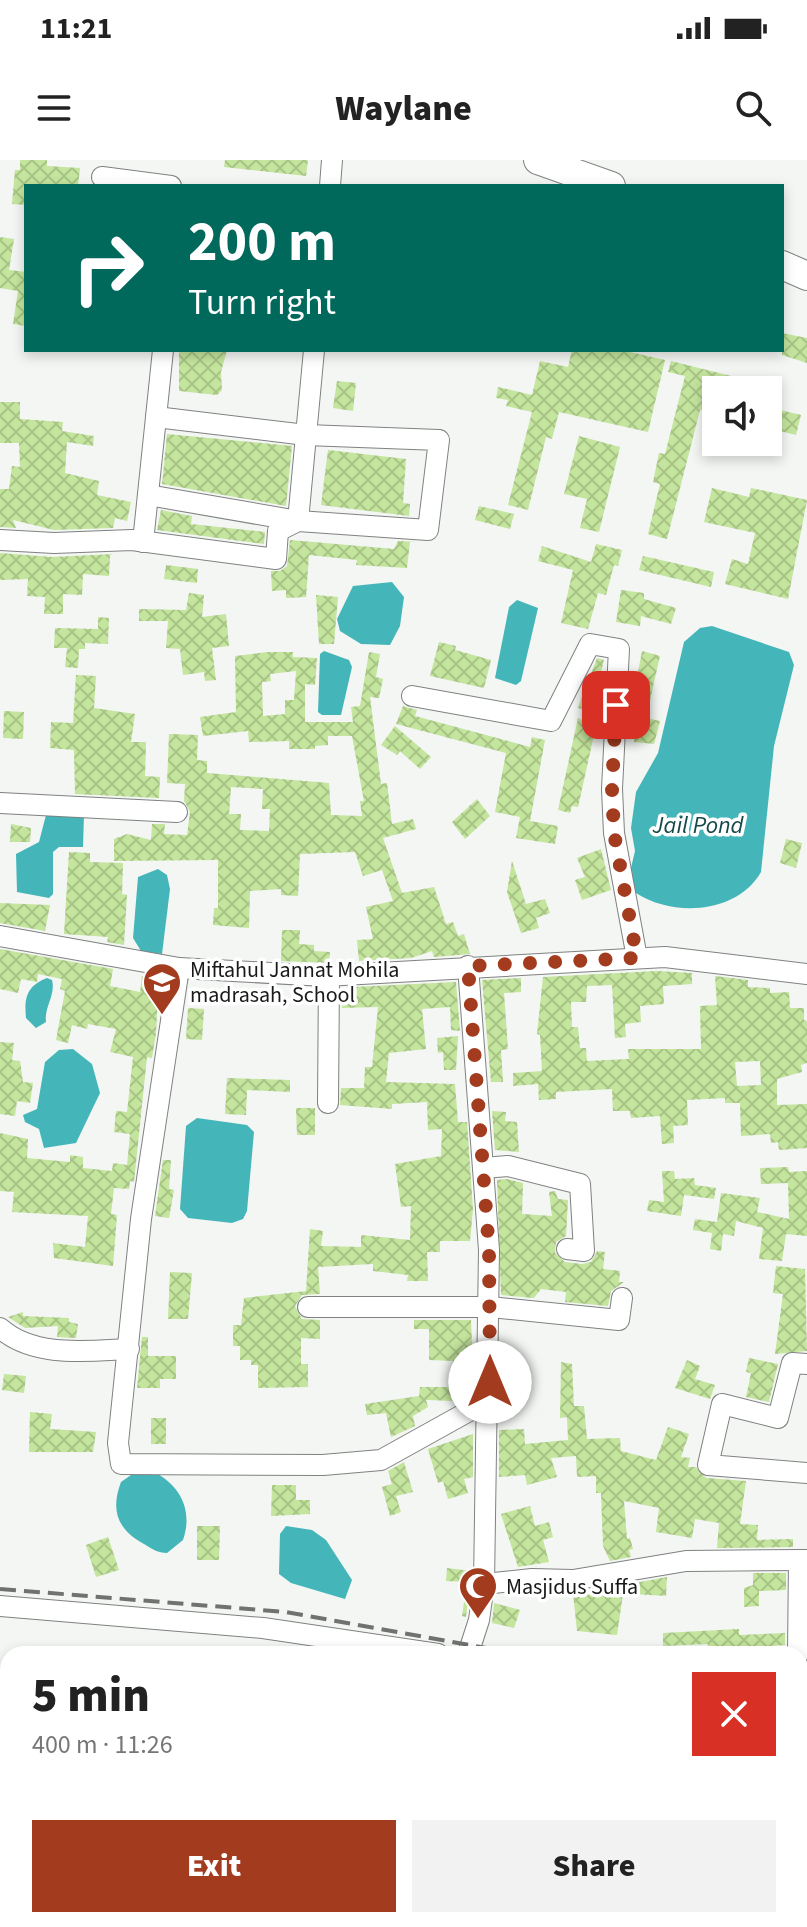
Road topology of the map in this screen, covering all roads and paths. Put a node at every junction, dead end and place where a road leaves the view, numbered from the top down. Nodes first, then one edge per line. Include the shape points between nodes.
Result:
1 (332, 160) edge
2 (538, 160) edge
3 (102, 177) dead end
4 (156, 184) edge
5 (330, 184) edge
6 (605, 184) edge
7 (784, 266) edge
8 (807, 276) edge
9 (163, 352) edge
10 (314, 352) edge
11 (156, 417) junction
12 (306, 435) junction
13 (148, 495) junction
14 (298, 521) junction
15 (0, 540) edge
16 (143, 542) junction
17 (412, 696) dead end
18 (0, 803) edge
19 (177, 812) dead end
20 (0, 936) edge
21 (637, 958) junction
22 (468, 966) junction
23 (179, 968) junction
24 (807, 974) edge
25 (329, 976) junction
26 (328, 1103) dead end
27 (483, 1168) junction
28 (567, 1249) dead end
29 (622, 1298) dead end
30 (308, 1307) dead end
31 (490, 1307) junction
32 (0, 1328) edge
33 (129, 1349) junction
34 (807, 1364) edge
35 (489, 1400) junction
36 (807, 1473) edge
37 (803, 1560) edge
38 (484, 1584) junction
39 (0, 1606) edge
40 (384, 1646) edge
41 (471, 1646) edge
42 (798, 1646) edge

1 - 5 street
2 - 6 highway
3 - 4 street
7 - 8 highway
9 - 11 street
10 - 12 street
11 - 12 street
11 - 13 street
12 - 14 street
12 - 14 street via 439,440 428,530
13 - 14 street
13 - 16 street
14 - 16 street via 278,531 276,559
15 - 16 street
17 - 21 street via 551,721 590,644 619,649 614,833
18 - 19 street
20 - 23 street
21 - 22 street
21 - 24 street
22 - 25 street
22 - 27 street
23 - 25 street
23 - 33 street via 141,1219
25 - 26 street
27 - 28 street via 508,1166 580,1184 584,1251
27 - 31 street
29 - 31 street via 619,1320
30 - 31 street
31 - 35 street
32 - 33 street via 17,1343 51,1349
33 - 35 street via 118,1443 121,1464 323,1465 381,1460
34 - 36 street via 792,1363 778,1418 722,1404 708,1465
35 - 38 street
37 - 38 street via 686,1561 573,1580
37 - 42 street
38 - 41 street
39 - 40 street via 263,1628

